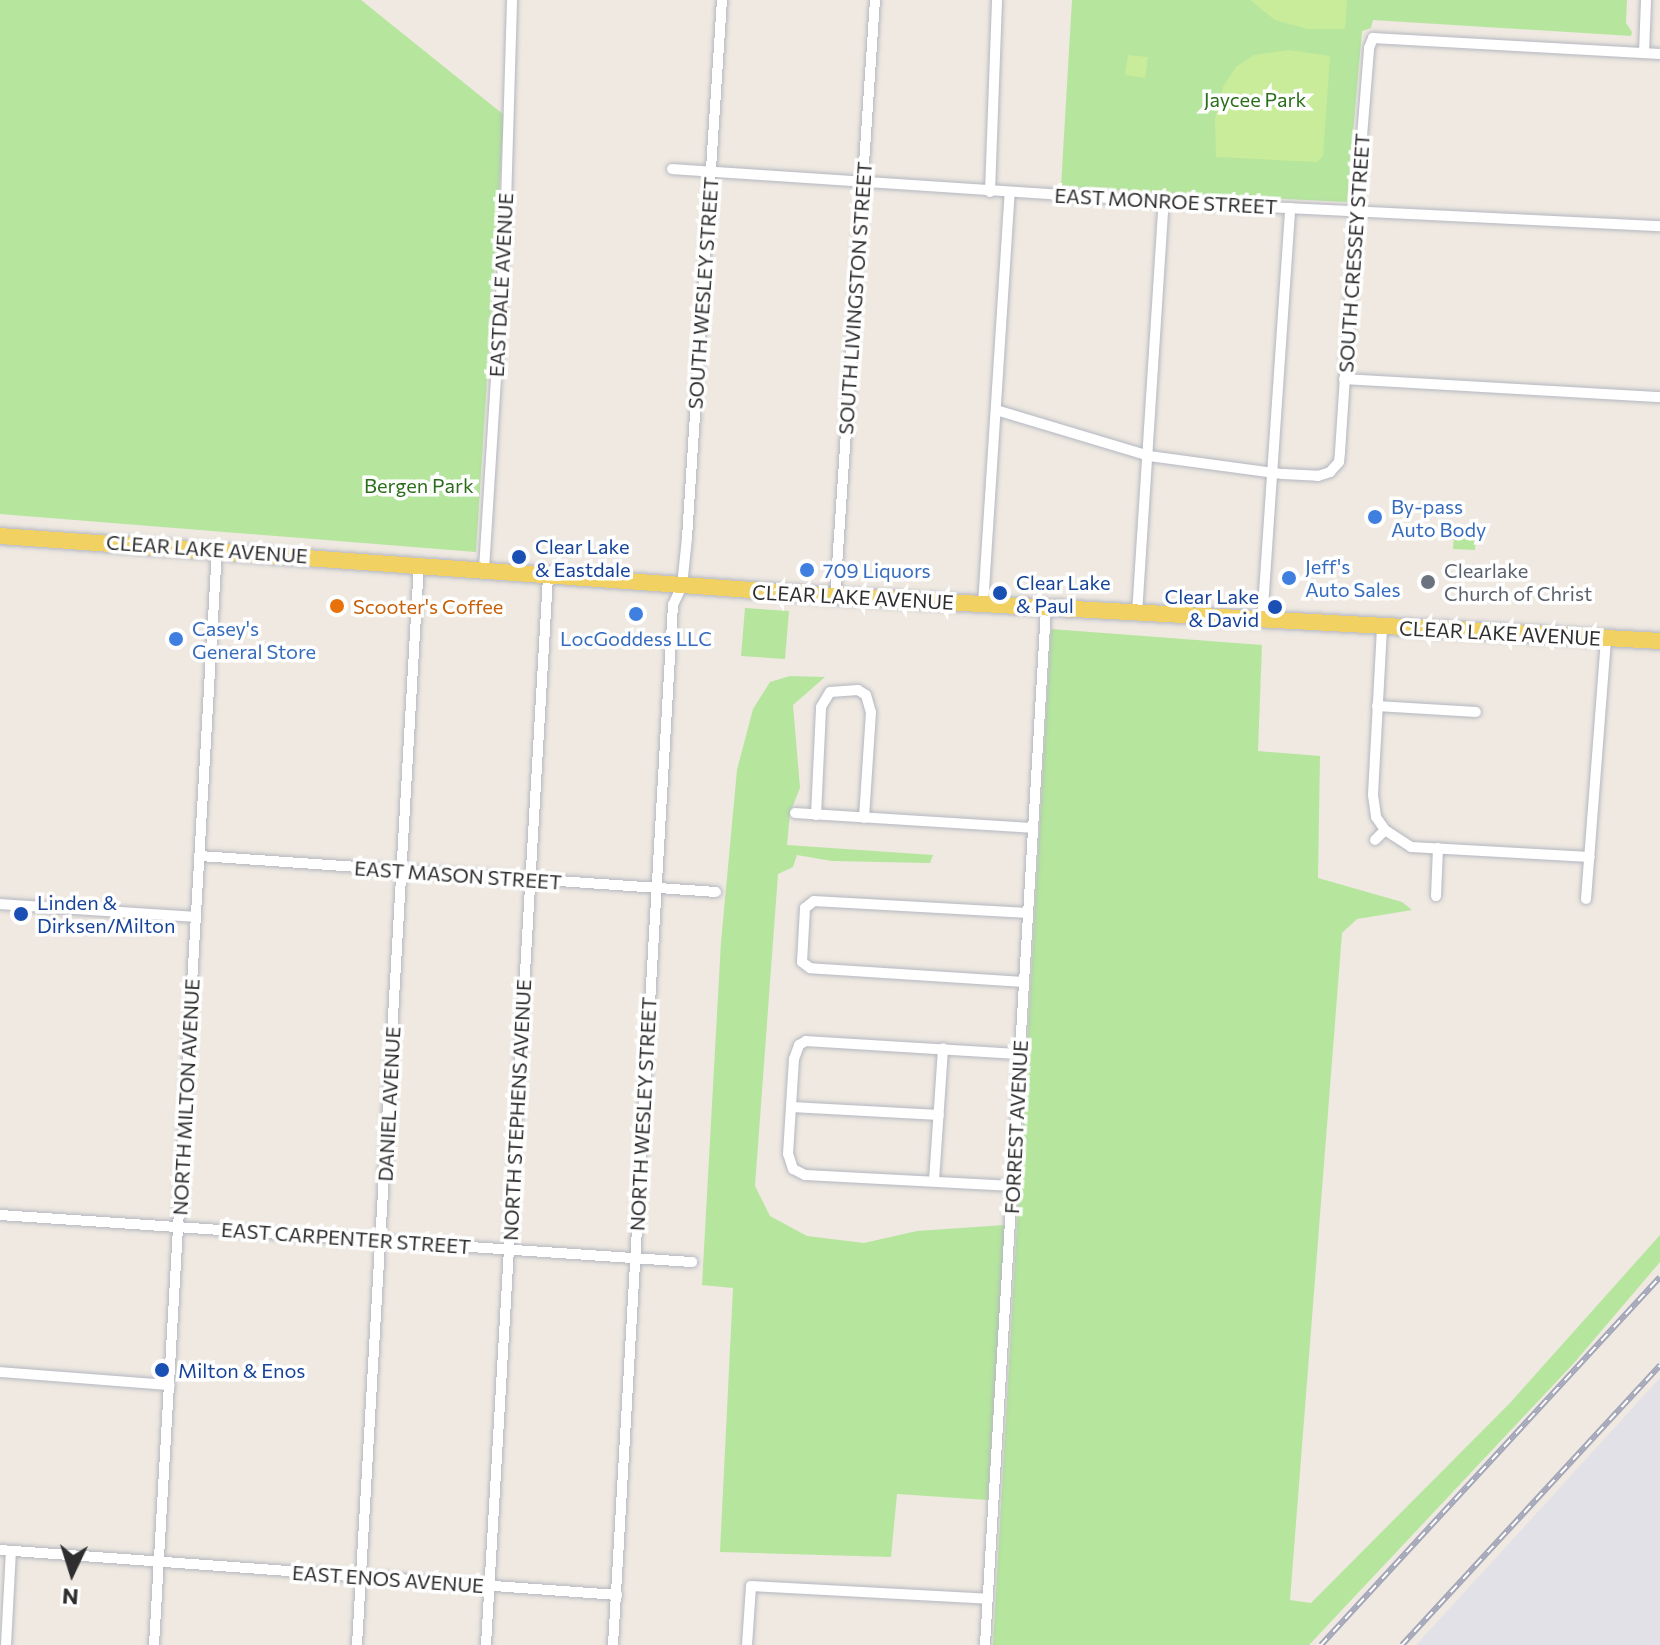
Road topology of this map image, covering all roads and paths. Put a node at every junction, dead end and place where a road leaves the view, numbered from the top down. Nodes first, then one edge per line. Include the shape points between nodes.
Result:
1 (512, 0) edge
2 (722, 0) edge
3 (875, 0) edge
4 (997, 0) edge
5 (1646, 0) edge
6 (1644, 53) junction
7 (1660, 54) edge
8 (672, 169) dead end
9 (711, 171) junction
10 (863, 183) junction
11 (990, 192) junction
12 (1010, 193) junction
13 (1164, 202) junction
14 (1290, 208) junction
15 (1356, 211) junction
16 (1660, 226) edge
17 (1344, 379) junction
18 (1660, 397) edge
19 (996, 410) junction
20 (1149, 456) junction
21 (1273, 473) junction
22 (0, 536) edge
23 (217, 549) junction
24 (419, 564) junction
25 (484, 569) junction
26 (548, 575) junction
27 (682, 586) junction
28 (835, 596) junction
29 (983, 605) junction
30 (1046, 608) junction
31 (1137, 614) junction
32 (1262, 622) junction
33 (1382, 628) junction
34 (1606, 638) junction
35 (1660, 641) edge
36 (1377, 706) junction
37 (1476, 712) dead end
38 (795, 813) dead end
39 (816, 815) junction
40 (864, 818) junction
41 (1031, 828) junction
42 (1385, 830) junction
43 (1375, 840) dead end
44 (1438, 848) junction
45 (200, 856) junction
46 (1590, 857) junction
47 (403, 871) junction
48 (530, 880) junction
49 (656, 888) junction
50 (716, 892) dead end
51 (1436, 896) dead end
52 (1586, 899) dead end
53 (0, 904) edge
54 (1028, 913) junction
55 (196, 917) junction
56 (1024, 982) junction
57 (943, 1048) junction
58 (1021, 1054) junction
59 (792, 1107) junction
60 (939, 1115) junction
61 (934, 1181) junction
62 (1013, 1186) junction
63 (0, 1215) edge
64 (179, 1226) junction
65 (381, 1241) junction
66 (509, 1249) junction
67 (635, 1258) junction
68 (692, 1262) dead end
69 (0, 1372) edge
70 (170, 1385) junction
71 (6, 1551) edge
72 (159, 1563) junction
73 (362, 1578) junction
74 (490, 1586) junction
75 (617, 1595) junction
76 (988, 1599) junction
77 (6, 1645) edge
78 (154, 1645) edge
79 (357, 1645) edge
80 (486, 1645) edge
81 (613, 1645) edge
82 (747, 1645) edge
83 (985, 1645) edge

1 - 25 street, EASTDALE AVENUE via 505,237
2 - 9 street, SOUTH WESLEY STREET
3 - 10 street, SOUTH LIVINGSTON STREET
4 - 11 street
5 - 6 street
6 - 7 street
6 - 15 street, SOUTH CRESSEY STREET via 1373,38
8 - 9 street, EAST MONROE STREET
9 - 10 street, EAST MONROE STREET
9 - 27 street, SOUTH WESLEY STREET
10 - 11 street, EAST MONROE STREET
10 - 28 street, SOUTH LIVINGSTON STREET
11 - 12 street, EAST MONROE STREET
12 - 13 street, EAST MONROE STREET
12 - 19 street
13 - 14 street, EAST MONROE STREET
13 - 20 street
14 - 15 street, EAST MONROE STREET
14 - 21 street
15 - 16 street, EAST MONROE STREET
15 - 17 street, SOUTH CRESSEY STREET
17 - 18 street
17 - 21 street, SOUTH CRESSEY STREET via 1336,468 1318,476
19 - 20 street
19 - 29 street
20 - 21 street
20 - 31 street
21 - 32 street
22 - 23 main road, CLEAR LAKE AVENUE
23 - 24 main road, CLEAR LAKE AVENUE
23 - 45 street, NORTH MILTON AVENUE
24 - 25 main road, CLEAR LAKE AVENUE
24 - 47 street, DANIEL AVENUE
25 - 26 main road, CLEAR LAKE AVENUE
26 - 27 main road, CLEAR LAKE AVENUE
26 - 48 street, NORTH STEPHENS AVENUE
27 - 28 main road, CLEAR LAKE AVENUE
27 - 49 street, NORTH WESLEY STREET via 673,605
28 - 29 main road, CLEAR LAKE AVENUE
29 - 30 main road, CLEAR LAKE AVENUE
30 - 31 main road, CLEAR LAKE AVENUE
30 - 41 street, FORREST AVENUE
31 - 32 main road, CLEAR LAKE AVENUE
32 - 33 main road, CLEAR LAKE AVENUE
33 - 34 main road, CLEAR LAKE AVENUE
33 - 36 street
34 - 35 main road, CLEAR LAKE AVENUE
34 - 46 street
36 - 37 street
36 - 42 street via 1373,806
38 - 39 street
39 - 40 street
39 - 40 street via 821,707 830,692 858,690 866,695 871,712
40 - 41 street
41 - 54 street, FORREST AVENUE
42 - 43 street
42 - 44 street via 1411,847
44 - 46 street
44 - 51 street
45 - 47 street, EAST MASON STREET
45 - 55 street, NORTH MILTON AVENUE
46 - 52 street
47 - 48 street, EAST MASON STREET
47 - 65 street, DANIEL AVENUE
48 - 49 street, EAST MASON STREET
48 - 66 street, NORTH STEPHENS AVENUE
49 - 50 street, EAST MASON STREET
49 - 67 street, NORTH WESLEY STREET
53 - 55 street
54 - 56 street, FORREST AVENUE
54 - 56 street via 814,901 805,908 802,962 810,968
55 - 64 street, NORTH MILTON AVENUE
56 - 58 street, FORREST AVENUE
57 - 58 street
57 - 59 street via 806,1041 796,1051
57 - 60 street
58 - 62 street, FORREST AVENUE
59 - 60 street
59 - 61 street via 789,1162 797,1173
60 - 61 street
61 - 62 street
62 - 76 street, FORREST AVENUE
63 - 64 street, EAST CARPENTER STREET
64 - 65 street, EAST CARPENTER STREET
64 - 70 street, NORTH MILTON AVENUE
65 - 66 street, EAST CARPENTER STREET
65 - 73 street, DANIEL AVENUE
66 - 67 street, EAST CARPENTER STREET
66 - 74 street, NORTH STEPHENS AVENUE
67 - 68 street, EAST CARPENTER STREET
67 - 75 street, NORTH WESLEY STREET
69 - 70 street
70 - 72 street, NORTH MILTON AVENUE
71 - 72 street, EAST ENOS AVENUE
71 - 77 street
72 - 73 street, EAST ENOS AVENUE
72 - 78 street, NORTH MILTON AVENUE
73 - 74 street, EAST ENOS AVENUE
73 - 79 street, DANIEL AVENUE
74 - 75 street, EAST ENOS AVENUE
74 - 80 street, NORTH STEPHENS AVENUE
75 - 81 street, NORTH WESLEY STREET
76 - 82 street via 751,1586
76 - 83 street, FORREST AVENUE

